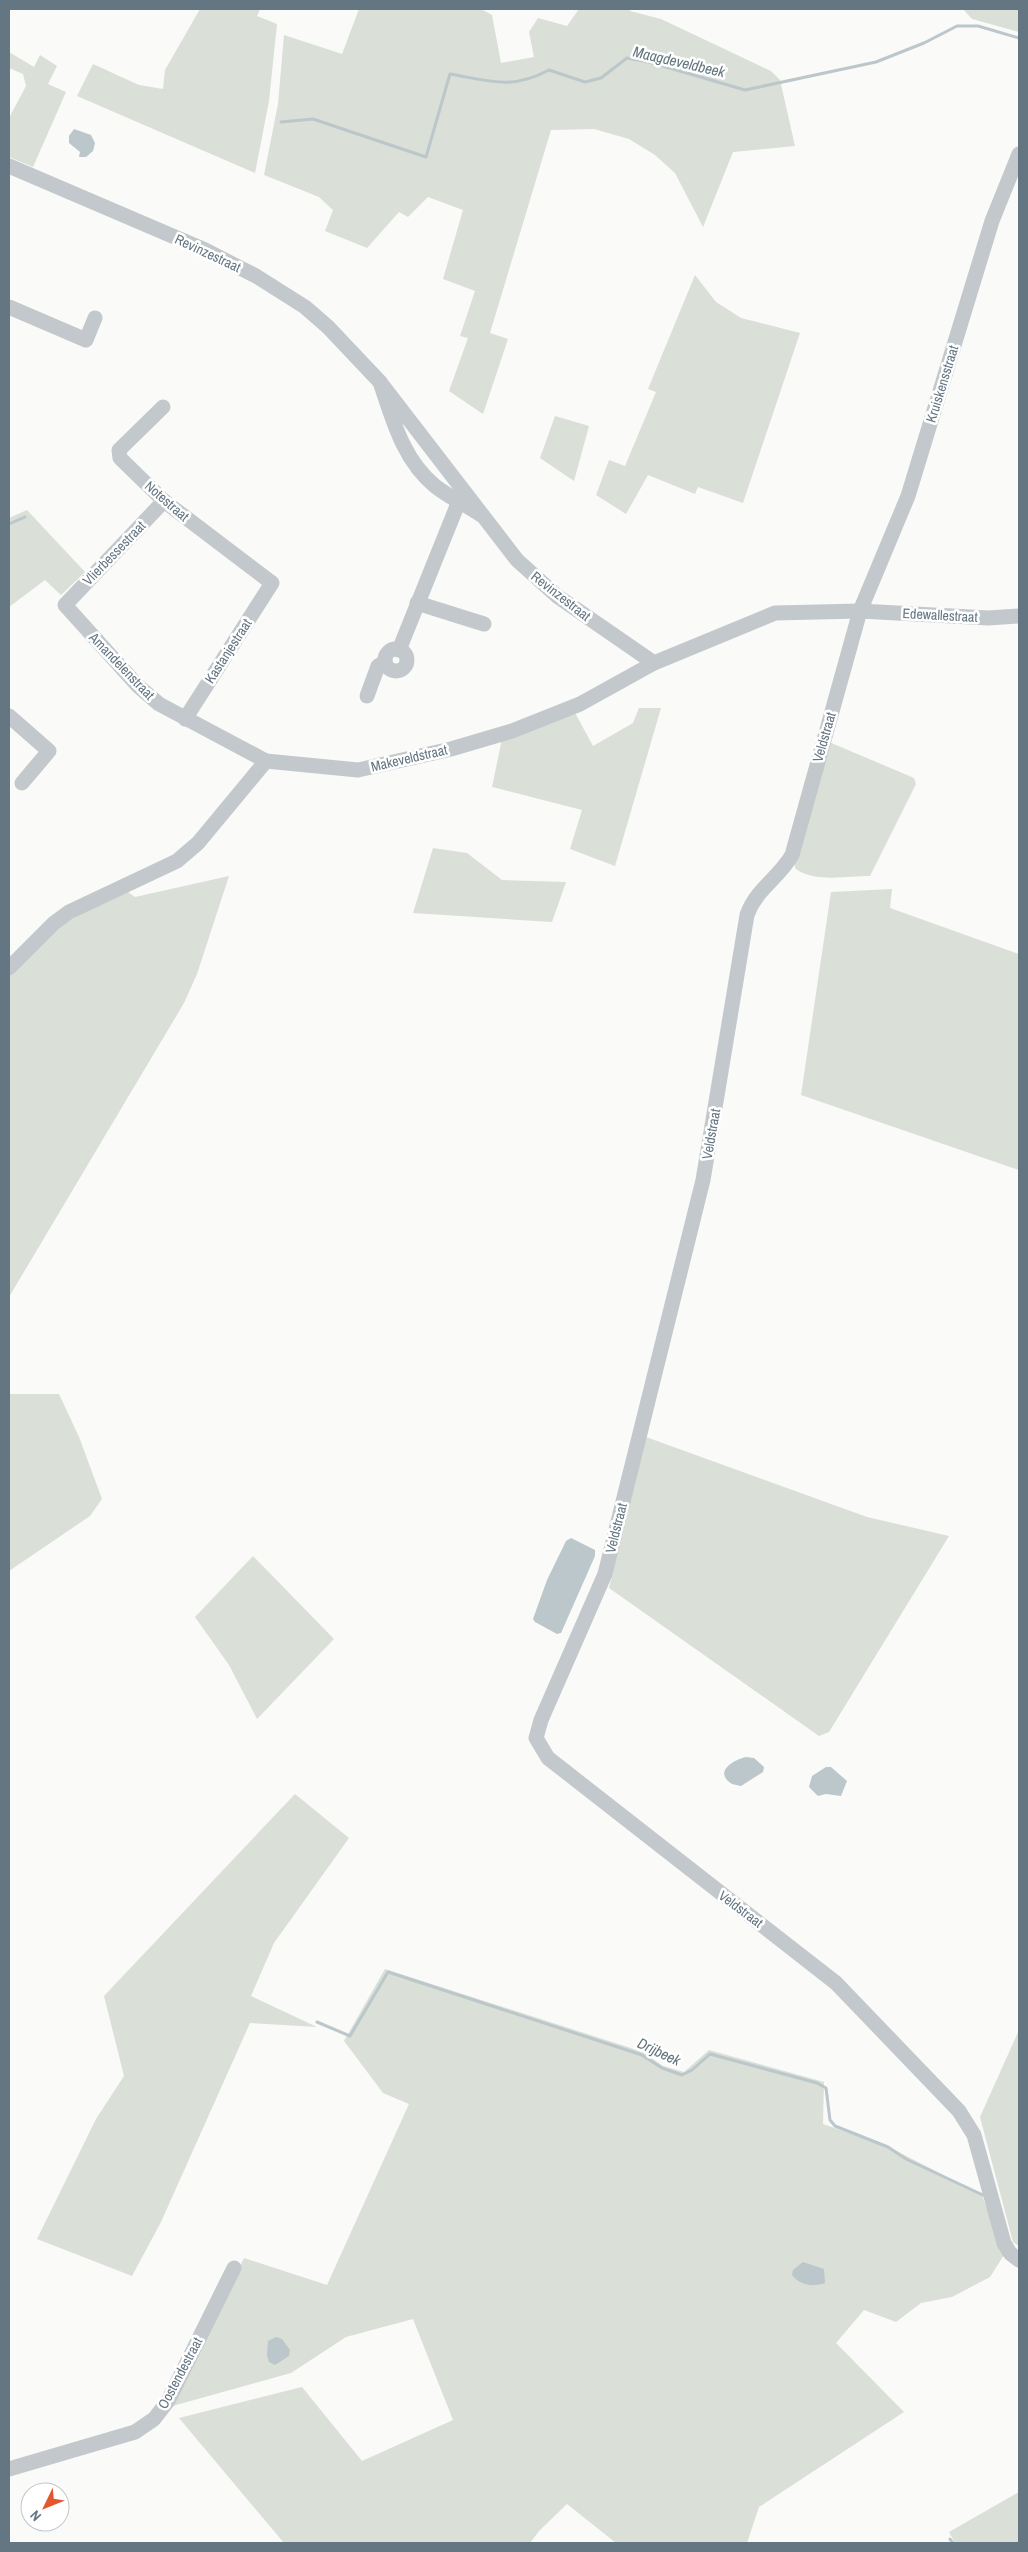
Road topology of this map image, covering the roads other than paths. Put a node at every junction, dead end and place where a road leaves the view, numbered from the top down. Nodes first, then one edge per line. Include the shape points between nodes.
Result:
1 (1019, 154) edge
2 (9, 166) edge
3 (9, 307) edge
4 (95, 318) dead end
5 (380, 382) junction
6 (163, 407) dead end
7 (164, 501) junction
8 (459, 501) junction
9 (481, 515) junction
10 (272, 583) joint
11 (416, 603) junction
12 (65, 605) joint
13 (860, 611) junction
14 (1019, 616) edge
15 (484, 624) dead end
16 (654, 664) junction
17 (367, 696) dead end
18 (9, 716) edge
19 (185, 719) junction
20 (266, 762) junction
21 (22, 783) dead end
22 (9, 968) edge
23 (1019, 2260) edge
24 (234, 2268) dead end
25 (9, 2469) edge

1 - 13 street, Kruiskensstraat via 992,221 908,496
2 - 5 street, Revinzestraat via 205,250 256,276 328,327
3 - 4 street via 86,340
5 - 8 street, Revinzestraat via 410,459 437,488
5 - 9 street, Revinzestraat
6 - 7 street, Notestraat via 119,450 120,458
7 - 10 street, Notestraat
7 - 12 street, Vlierbessestraat
8 - 9 street, Revinzestraat
8 - 11 street
9 - 16 street, Revinzestraat via 536,578
10 - 19 street, Kastanjestraat
11 - 15 street
11 - 17 street via 399,650 407,657 404,668 391,670 386,662 378,666
12 - 19 street, Amandelenstraat via 138,686
13 - 14 street, Edewallestraat via 988,618
13 - 16 street, Makeveldstraat via 775,613
13 - 23 street, Veldstraat via 792,855 782,871 756,895 748,915 703,1180 605,1574 536,1738 548,1758 836,1982 959,2111 974,2135 1004,2243
16 - 20 street, Makeveldstraat via 580,704 512,731 451,749 358,770
18 - 21 street via 49,751
19 - 20 street, Amandelenstraat
20 - 22 street via 198,843 177,861 69,912
24 - 25 street, Oostendestraat via 168,2401 154,2419 135,2432

